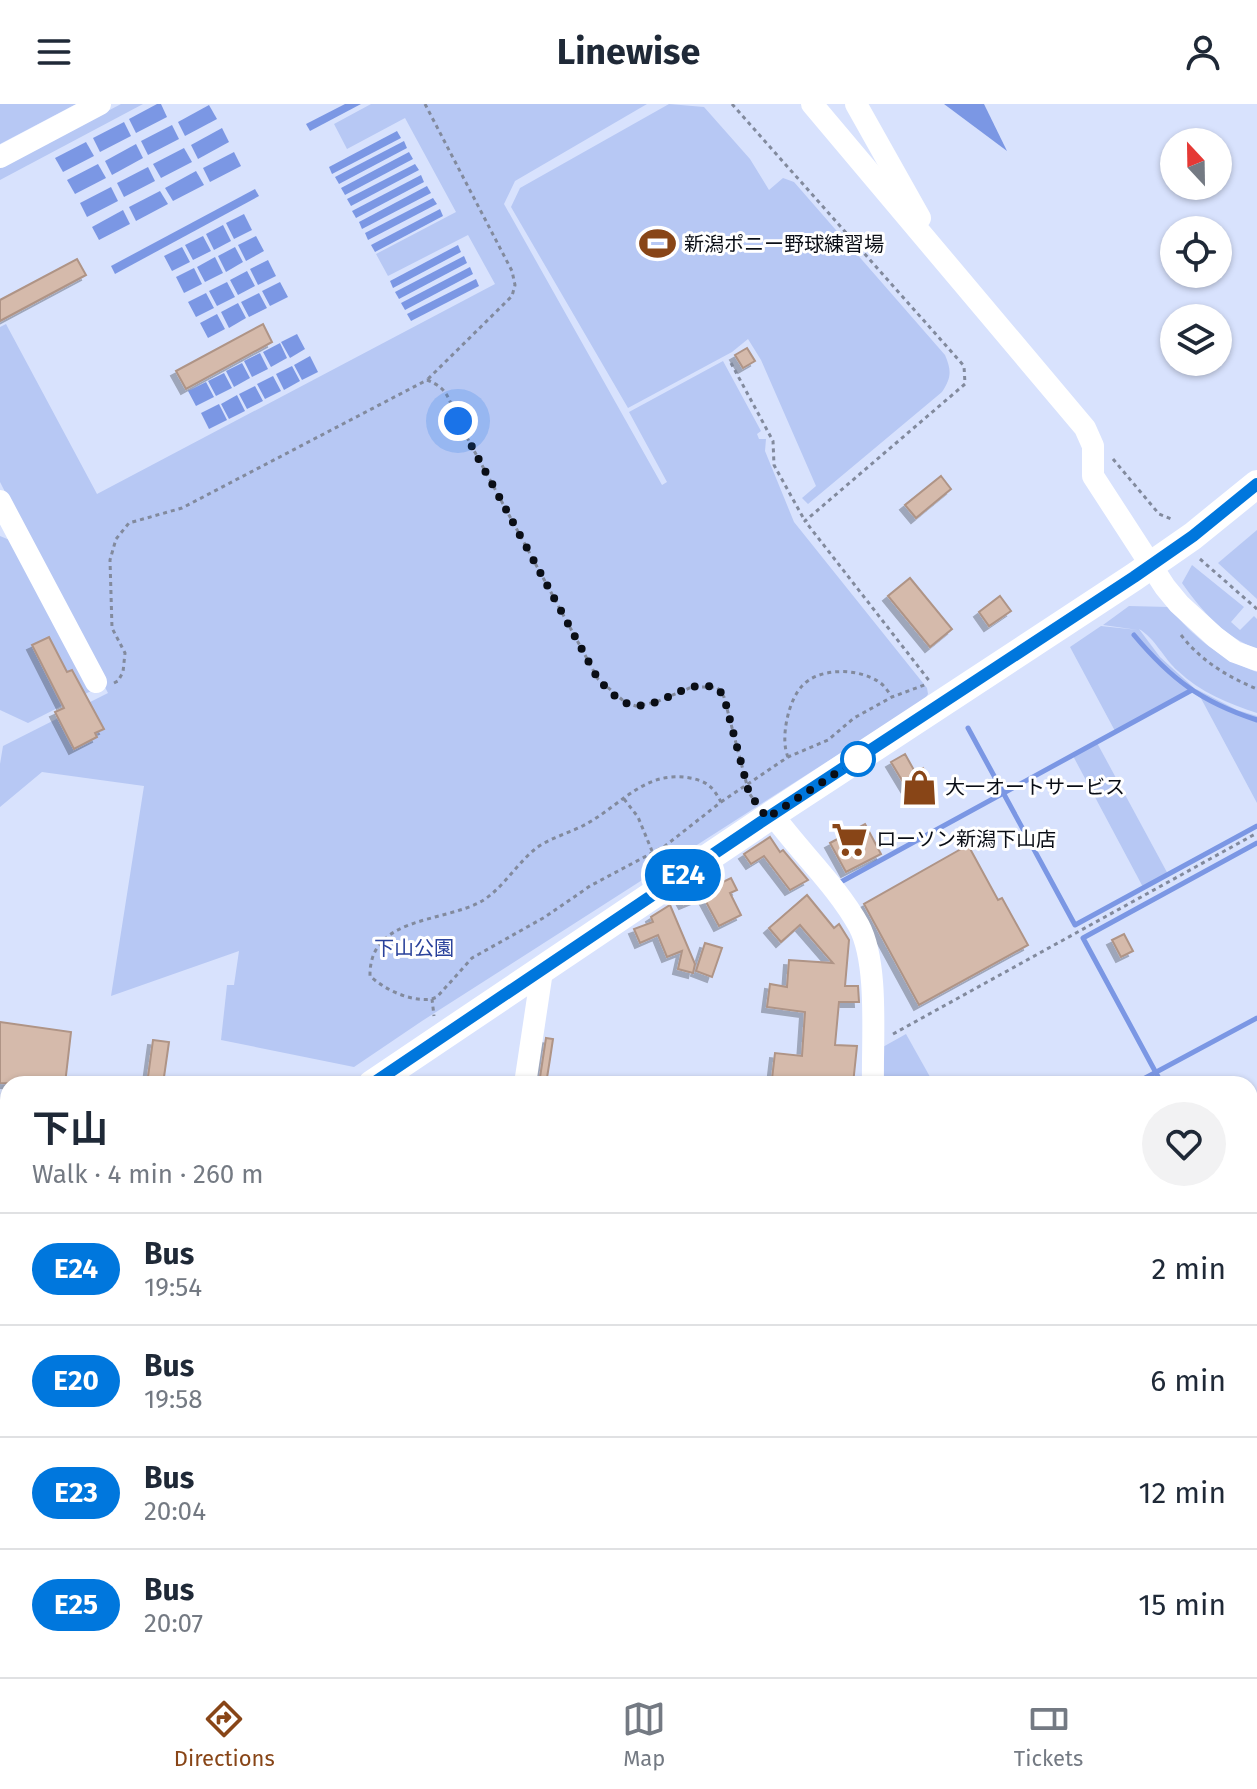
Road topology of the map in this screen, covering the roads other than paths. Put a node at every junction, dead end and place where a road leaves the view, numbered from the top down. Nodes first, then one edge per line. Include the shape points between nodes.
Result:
1 (100, 104) edge
2 (812, 104) edge
3 (856, 104) edge
4 (0, 157) edge
5 (927, 241) junction
6 (1257, 484) edge
7 (0, 501) edge
8 (1152, 565) junction
9 (1257, 660) edge
10 (96, 682) road end
11 (770, 816) junction
12 (542, 971) junction
13 (386, 1076) edge
14 (526, 1076) edge
15 (873, 1076) edge

1 - 4 street
2 - 5 street
3 - 5 street via 917,211
5 - 8 street via 1085,428 1093,446 1093,476
6 - 8 main road
7 - 10 street
8 - 9 street via 1196,621 1235,652
8 - 11 main road via 937,693
11 - 12 main road
11 - 15 street via 847,907 865,942 872,983
12 - 13 main road
12 - 14 street

